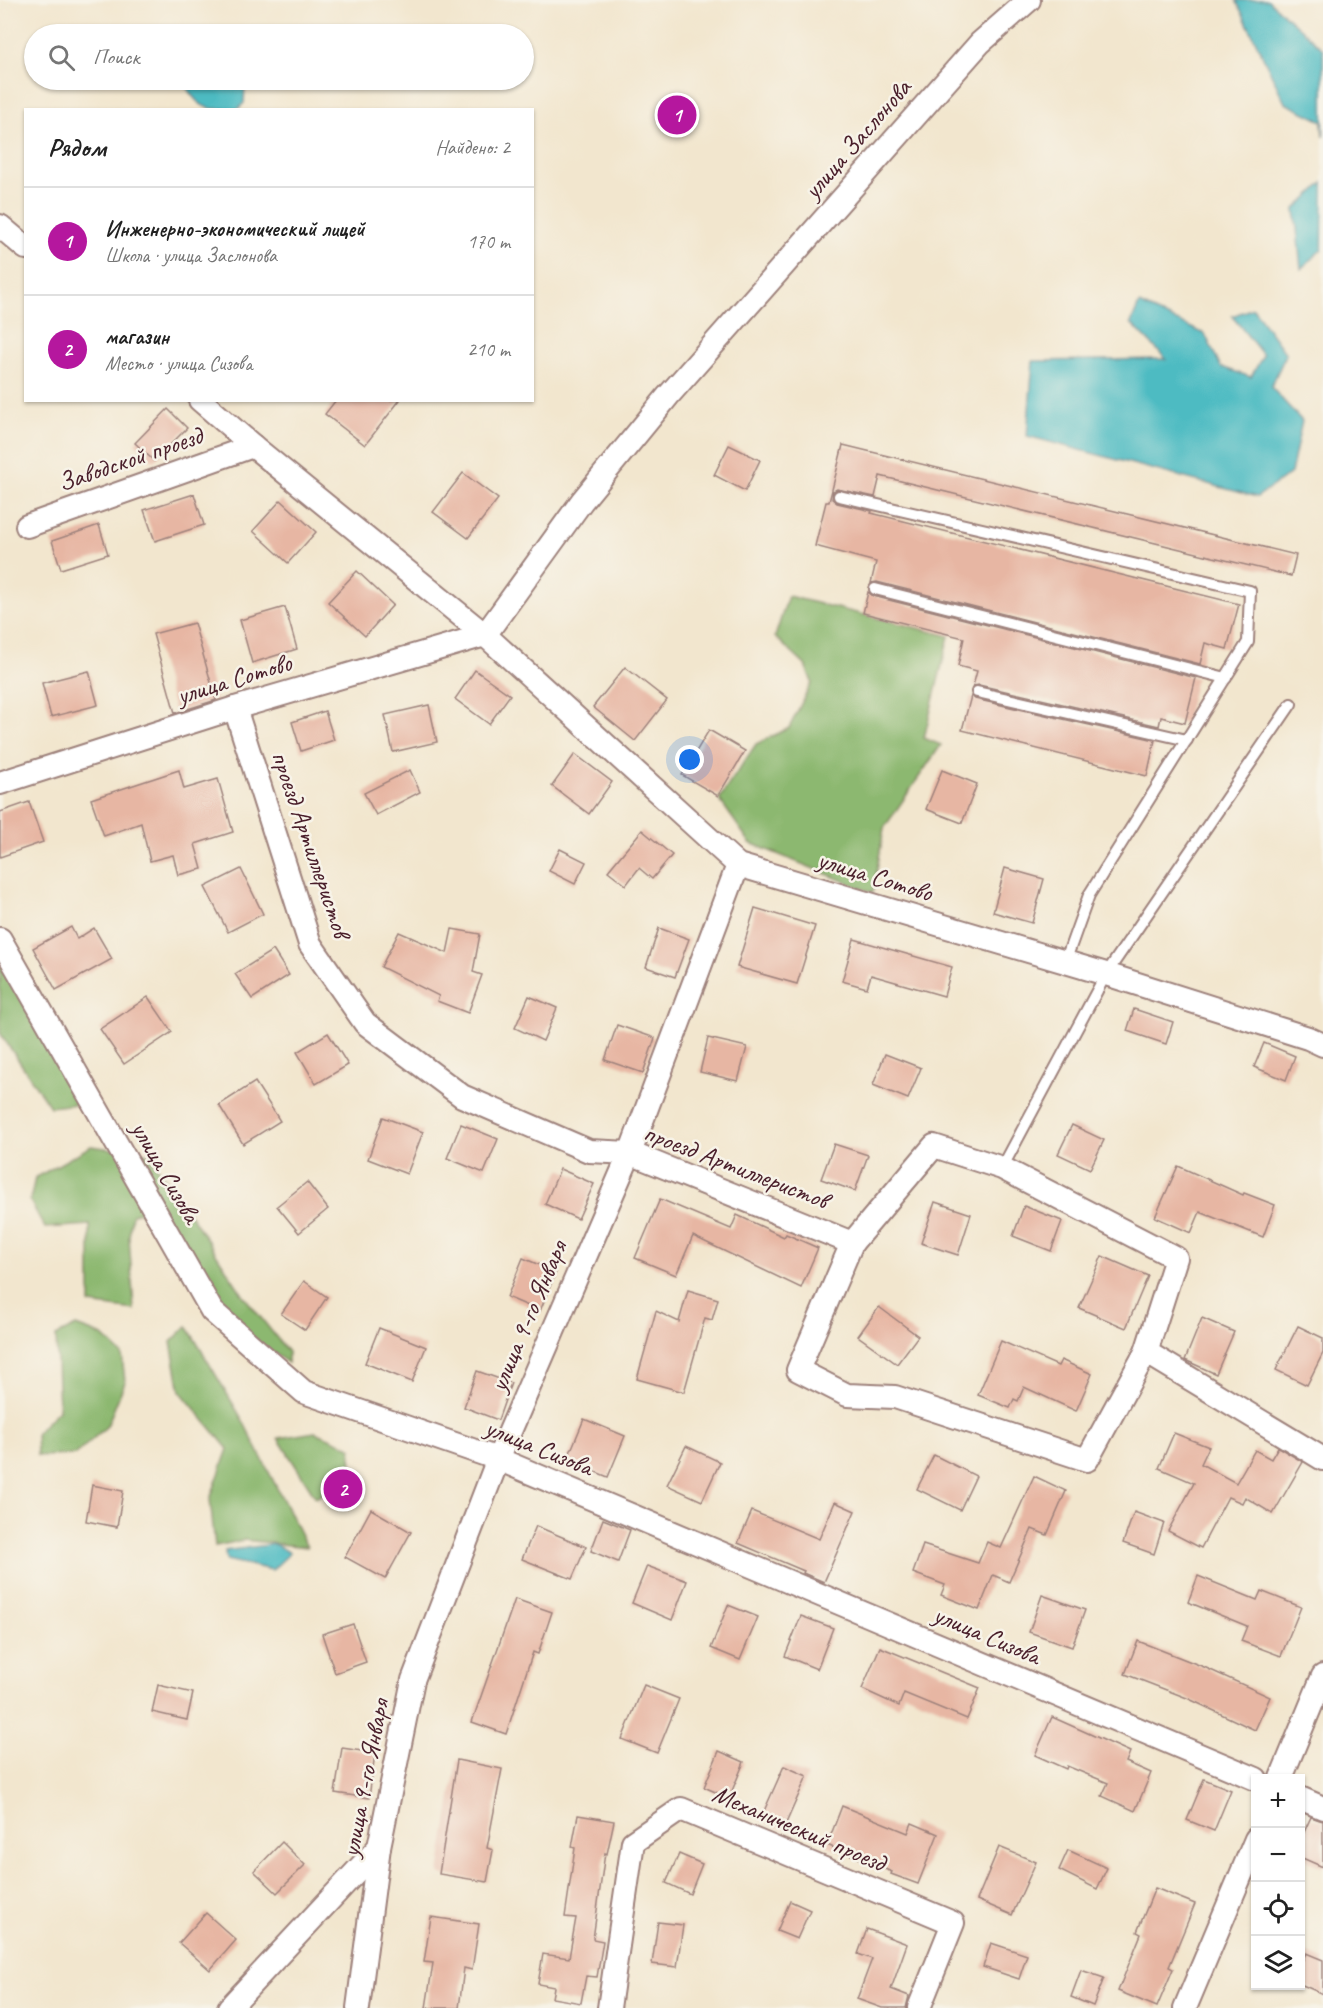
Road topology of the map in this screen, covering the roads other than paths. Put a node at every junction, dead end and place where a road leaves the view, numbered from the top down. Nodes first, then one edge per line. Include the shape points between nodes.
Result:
1 (1029, 0) edge
2 (0, 226) edge
3 (24, 246) edge
4 (202, 402) edge
5 (253, 446) junction
6 (839, 496) dead end
7 (27, 526) dead end
8 (875, 590) dead end
9 (485, 634) junction
10 (1226, 678) junction
11 (977, 692) dead end
12 (1291, 704) dead end
13 (235, 708) junction
14 (1187, 740) junction
15 (0, 783) edge
16 (738, 865) junction
17 (0, 939) edge
18 (1065, 962) junction
19 (1106, 974) junction
20 (1323, 1045) edge
21 (630, 1153) junction
22 (1002, 1168) junction
23 (852, 1243) junction
24 (1146, 1352) junction
25 (498, 1459) junction
26 (1323, 1459) edge
27 (1323, 1676) edge
28 (1283, 1774) edge
29 (1251, 1777) edge
30 (1305, 1800) edge
31 (1323, 1808) edge
32 (379, 1847) junction
33 (1251, 1851) edge
34 (229, 2008) edge
35 (358, 2008) edge
36 (609, 2008) edge
37 (919, 2008) edge
38 (1185, 2008) edge

1 - 9 street, улица Заслонова via 980,44 668,396 582,501
2 - 3 street
4 - 5 street, улица Сотово
5 - 7 street, Заводской проезд
5 - 9 street, улица Сотово
6 - 10 lane via 1250,591 1248,642
8 - 10 lane
9 - 13 street, улица Сотово
9 - 16 street, улица Сотово
10 - 14 lane
11 - 14 lane
12 - 19 lane
13 - 15 street, улица Сотово
13 - 21 street, проезд Артиллеристов via 310,944 366,1023 462,1096 589,1151
14 - 18 lane via 1089,895
16 - 18 street, улица Сотово
16 - 21 street, улица 9-го Января
17 - 25 street, улица Сизова via 212,1311 304,1392
18 - 19 street, улица Сотово
19 - 20 street, улица Сотово
19 - 22 lane
21 - 23 street, проезд Артиллеристов
21 - 25 street, улица 9-го Января
22 - 23 street via 934,1146
22 - 24 street via 1176,1258
23 - 24 street via 798,1370 848,1395 895,1397 1087,1460
24 - 26 street
25 - 29 street, улица Сизова
25 - 32 street, улица 9-го Января via 413,1680
27 - 28 street
30 - 31 street
32 - 34 street
32 - 35 street, улица 9-го Января
33 - 38 street
36 - 37 street, Механический проезд via 633,1842 681,1809 953,1923

